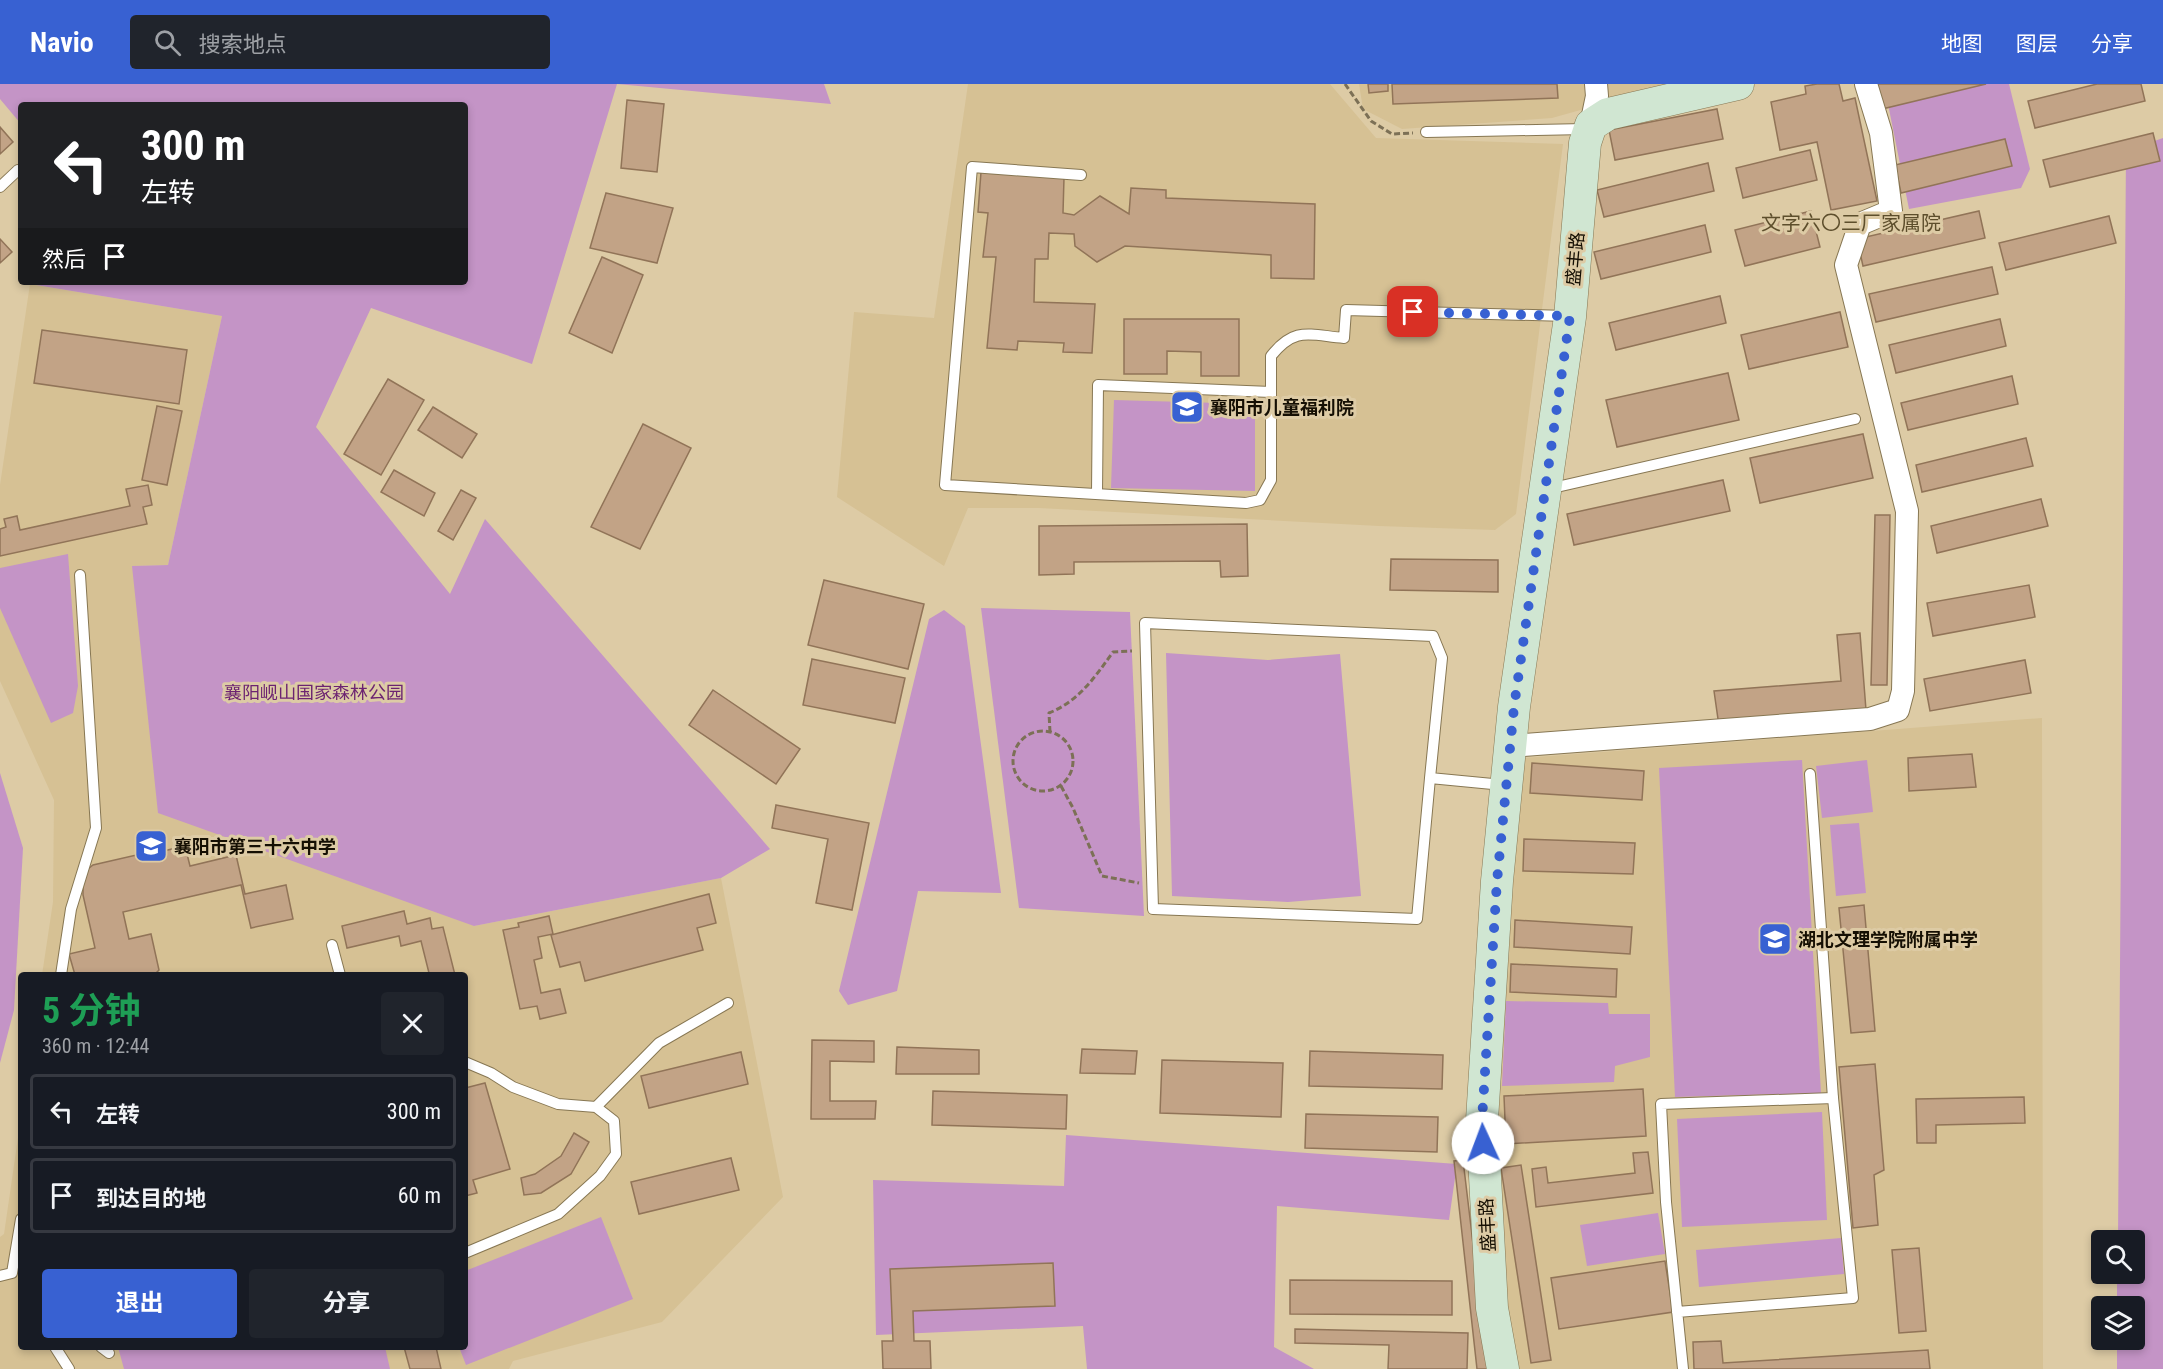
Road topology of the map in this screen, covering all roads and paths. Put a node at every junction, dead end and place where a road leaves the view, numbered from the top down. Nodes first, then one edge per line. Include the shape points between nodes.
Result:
1 (1345, 84) edge
2 (1596, 84) edge
3 (1866, 84) edge
4 (1737, 86) edge
5 (1590, 127) junction
6 (1426, 132) joint
7 (18, 170) dead end
8 (1081, 175) dead end
9 (0, 186) edge
10 (1570, 316) junction
11 (1271, 392) junction
12 (1855, 419) dead end
13 (1545, 490) junction
14 (1097, 494) junction
15 (80, 575) dead end
16 (1146, 651) junction
17 (1050, 732) junction
18 (1510, 746) junction
19 (1810, 774) dead end
20 (1430, 778) junction
21 (1506, 785) junction
22 (1061, 786) junction
23 (1152, 885) junction
24 (332, 945) dead end
25 (61, 972) edge
26 (339, 972) edge
27 (728, 1003) dead end
28 (468, 1063) edge
29 (1833, 1098) junction
30 (596, 1107) junction
31 (468, 1252) edge
32 (0, 1276) edge
33 (17, 1277) edge
34 (1677, 1312) junction
35 (57, 1350) edge
36 (69, 1369) edge
37 (1503, 1369) edge
38 (1683, 1369) edge

1 - 6 path via 1371,121 1392,134
2 - 5 street
3 - 18 street via 1881,133 1891,211 1860,224 1846,265 1907,511 1902,691 1898,710 1870,719
4 - 5 street via 1608,114
5 - 6 lane
5 - 10 street, 盛丰路 via 1585,143
7 - 9 lane
8 - 14 lane via 972,167 945,484
10 - 11 lane via 1346,310 1344,338 1298,334 1282,342 1271,356
10 - 13 street, 盛丰路
11 - 14 lane via 1271,480 1260,500 1246,503
11 - 14 lane via 1098,386
12 - 13 lane
13 - 18 street, 盛丰路
15 - 25 lane via 96,828 71,909
16 - 17 path via 1113,652 1090,685 1062,708 1049,713
16 - 20 lane via 1145,623 1432,636 1442,658
16 - 23 lane
17 - 22 path via 1065,740 1073,755 1072,772
17 - 22 path via 1040,731 1022,740 1013,758 1014,768 1017,777 1032,790
18 - 21 street, 盛丰路
19 - 29 lane
20 - 21 lane
20 - 23 lane via 1418,919 1153,909
21 - 37 street, 盛丰路 via 1482,1120 1492,1308
22 - 23 path via 1102,876
24 - 26 lane
27 - 30 lane via 659,1043
28 - 30 lane via 513,1087 558,1104
29 - 34 lane via 1853,1298
29 - 34 lane via 1661,1104
30 - 31 lane via 614,1120 616,1154 600,1176 558,1214
32 - 33 lane
34 - 38 lane
35 - 36 lane

